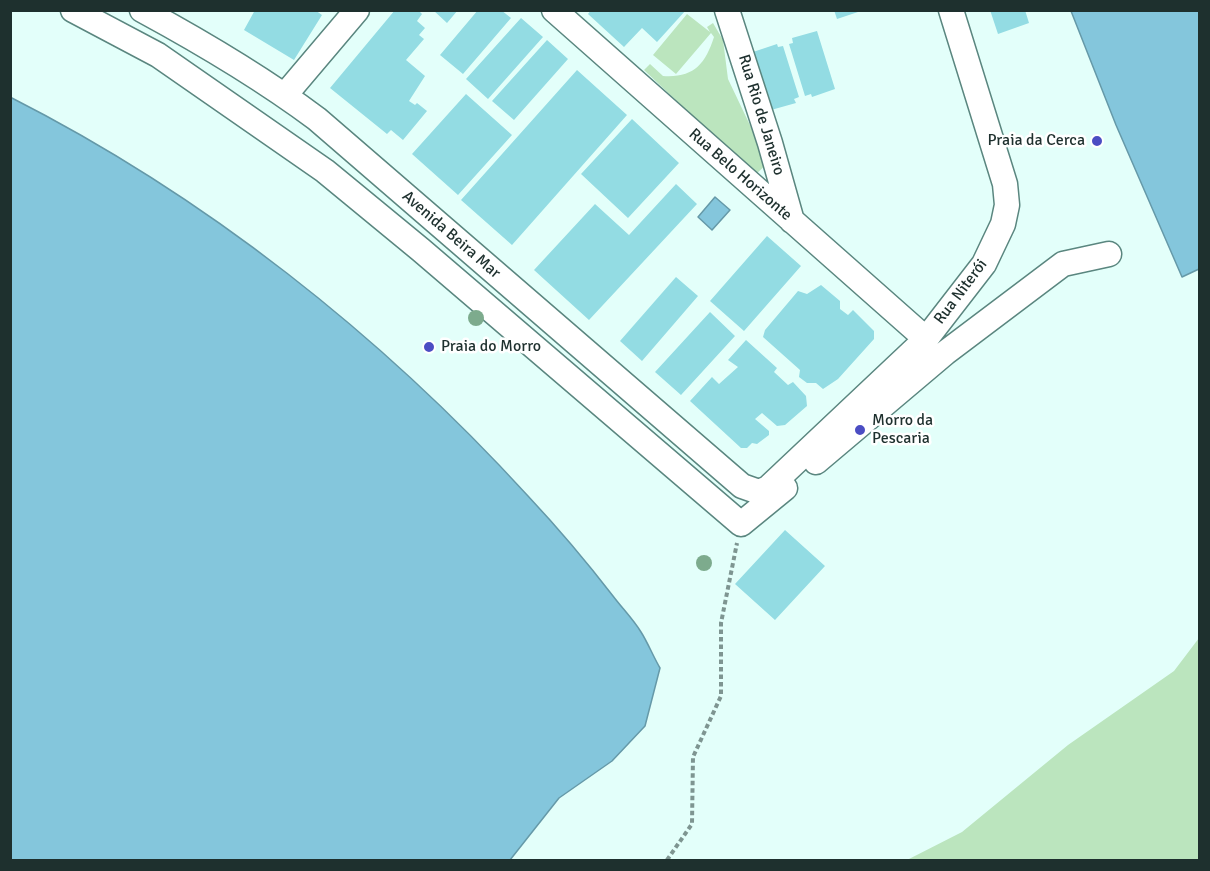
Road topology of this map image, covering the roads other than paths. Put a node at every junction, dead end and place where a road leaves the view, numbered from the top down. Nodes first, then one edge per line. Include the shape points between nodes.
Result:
1 (73, 10) edge
2 (142, 10) edge
3 (357, 10) edge
4 (555, 10) edge
5 (727, 10) edge
6 (951, 10) edge
7 (285, 95) junction
8 (792, 221) junction
9 (1109, 255) dead end
10 (926, 339) junction
11 (742, 486) joint

1 - 9 street via 158,56 325,171 741,524 945,353 1063,264
2 - 7 street, Avenida Beira Mar
3 - 7 street
4 - 8 street, Rua Belo Horizonte
5 - 8 street, Rua Rio de Janeiro
6 - 10 street, Rua Niterói via 1005,184 1007,205 1003,224 984,264
7 - 11 street, Avenida Beira Mar
8 - 10 street, Rua Belo Horizonte
10 - 11 street, Rua Niterói via 768,488 759,492

